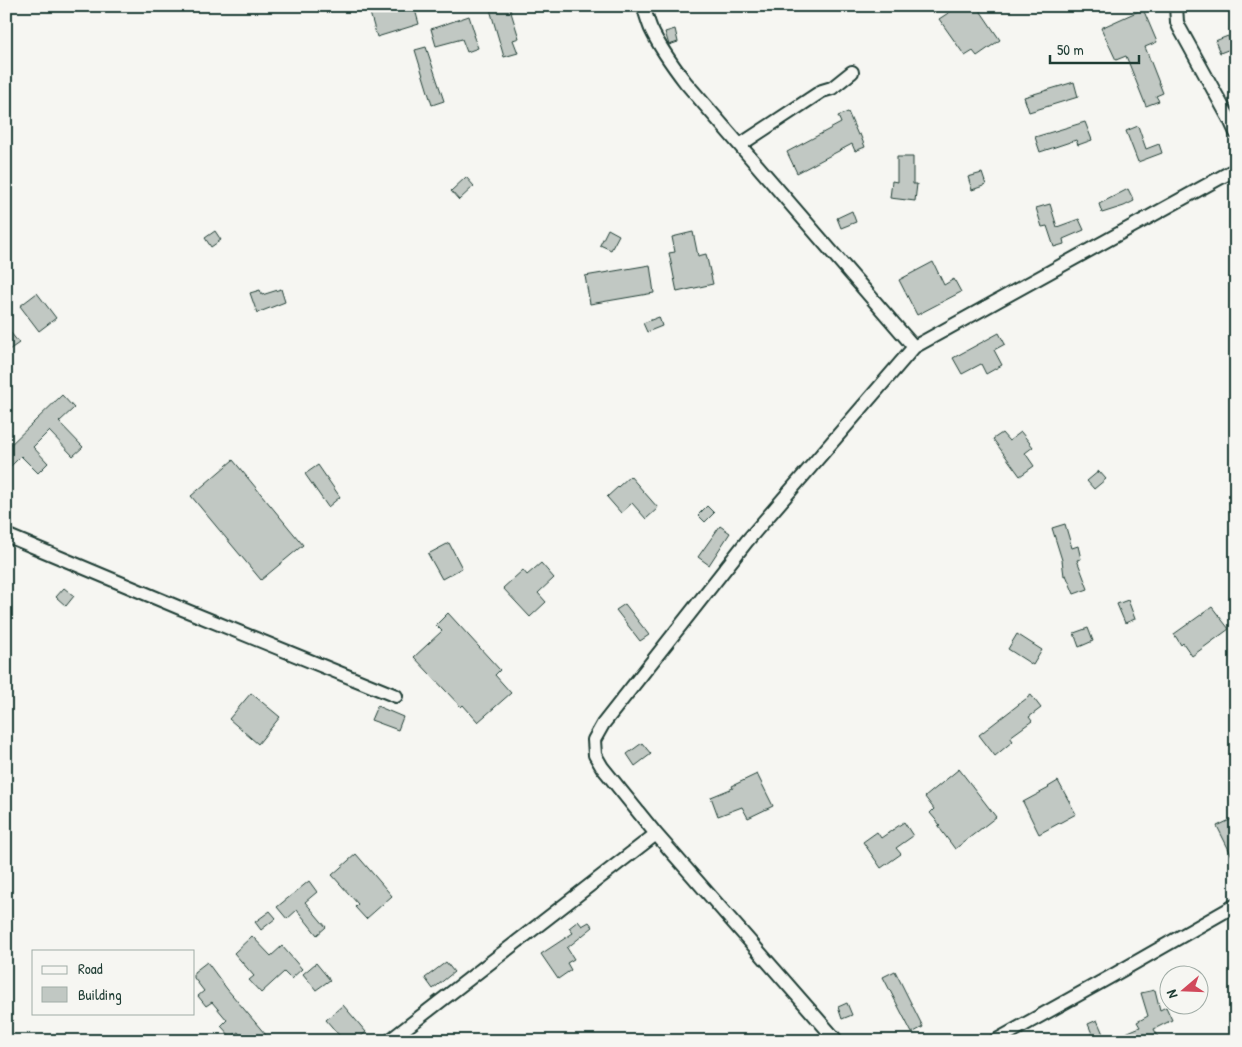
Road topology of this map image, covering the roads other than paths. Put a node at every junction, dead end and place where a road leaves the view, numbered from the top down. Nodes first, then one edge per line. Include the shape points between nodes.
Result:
1 (643, 6) edge
2 (1176, 6) edge
3 (852, 72) dead end
4 (1236, 133) edge
5 (740, 145) junction
6 (1236, 169) edge
7 (914, 347) junction
8 (6, 535) edge
9 (396, 696) dead end
10 (656, 834) junction
11 (1236, 905) edge
12 (389, 1041) edge
13 (837, 1041) edge
14 (994, 1041) edge

1 - 5 street via 674,67
2 - 4 street via 1179,27
3 - 5 street
5 - 7 street
6 - 7 street
7 - 10 street via 747,541 603,724 594,740 595,756 602,767
8 - 9 street
10 - 12 street
10 - 13 street
11 - 14 street

